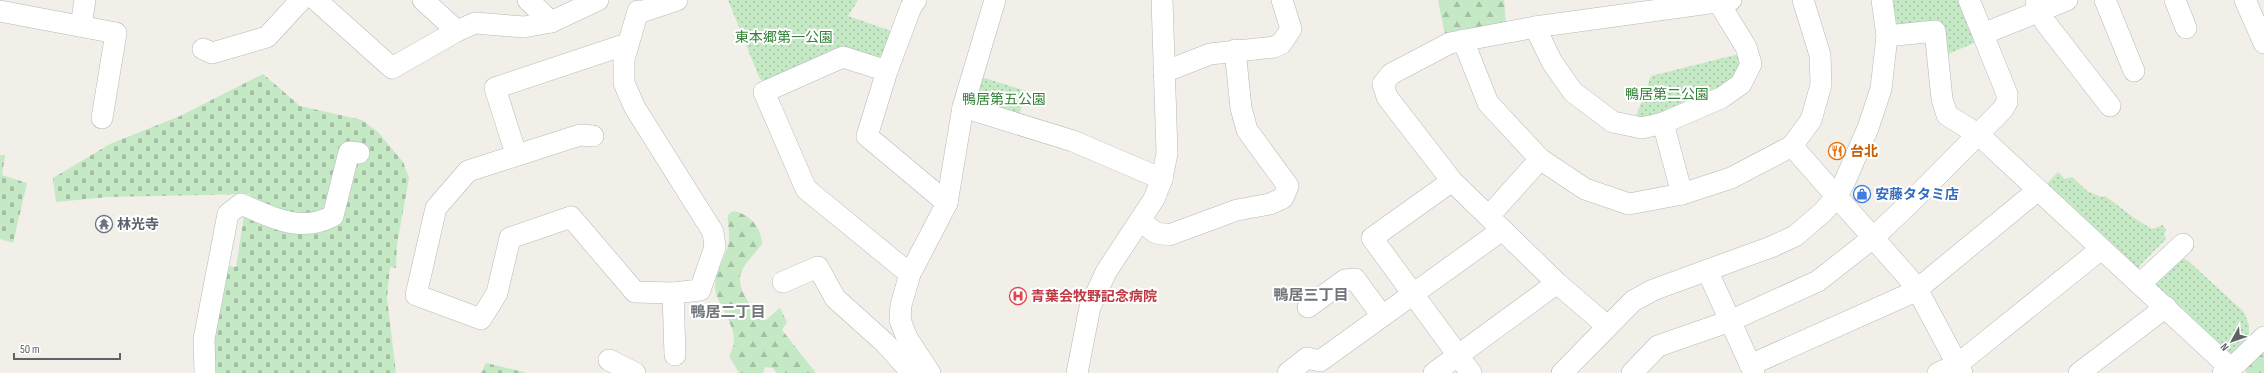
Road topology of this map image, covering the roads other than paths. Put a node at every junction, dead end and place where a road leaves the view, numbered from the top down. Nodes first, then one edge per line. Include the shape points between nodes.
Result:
1 (85, 0) edge
2 (301, 0) edge
3 (316, 0) edge
4 (423, 0) edge
5 (528, 0) edge
6 (598, 0) edge
7 (677, 0) edge
8 (916, 0) edge
9 (995, 0) edge
10 (1162, 0) edge
11 (1282, 0) edge
12 (1803, 0) edge
13 (1882, 0) edge
14 (1969, 0) edge
15 (2067, 0) edge
16 (2105, 0) edge
17 (2175, 0) edge
18 (2245, 0) edge
19 (1725, 1) edge
20 (633, 5) edge
21 (2038, 5) edge
22 (7, 8) edge
23 (551, 22) junction
24 (80, 26) junction
25 (1535, 27) junction
26 (2186, 28) dead end
27 (456, 31) junction
28 (1983, 34) junction
29 (1887, 36) junction
30 (1463, 40) junction
31 (2264, 42) edge
32 (628, 44) junction
33 (203, 49) dead end
34 (1235, 50) junction
35 (887, 71) junction
36 (1164, 72) junction
37 (2134, 72) dead end
38 (963, 106) junction
39 (2110, 106) dead end
40 (102, 118) dead end
41 (1663, 123) junction
42 (1979, 135) junction
43 (593, 136) dead end
44 (1792, 146) junction
45 (359, 153) dead end
46 (516, 154) junction
47 (1540, 159) junction
48 (1162, 179) junction
49 (1452, 181) junction
50 (2038, 190) junction
51 (1682, 194) junction
52 (1836, 197) junction
53 (947, 203) junction
54 (1140, 221) junction
55 (1496, 223) junction
56 (1874, 238) junction
57 (2183, 244) dead end
58 (2101, 249) junction
59 (1707, 270) junction
60 (910, 274) junction
61 (783, 282) dead end
62 (1557, 283) junction
63 (2140, 284) junction
64 (1916, 289) junction
65 (673, 293) junction
66 (1413, 294) junction
67 (1308, 307) dead end
68 (2166, 307) junction
69 (1382, 316) junction
70 (1730, 321) junction
71 (1607, 326) junction
72 (2264, 337) edge
73 (675, 355) dead end
74 (1458, 356) junction
75 (609, 360) dead end
76 (1325, 367) edge
77 (1960, 369) edge
78 (2226, 370) edge
79 (1752, 371) edge
80 (205, 373) edge
81 (635, 373) edge
82 (912, 373) edge
83 (930, 373) edge
84 (1077, 373) edge
85 (1288, 373) edge
86 (1434, 373) edge
87 (1471, 373) edge
88 (1562, 373) edge
89 (1632, 373) edge
90 (1938, 373) edge
91 (2079, 373) edge

1 - 24 street
2 - 33 street via 267,37 212,53
3 - 27 street via 392,68
4 - 27 street
5 - 23 street
6 - 23 street
7 - 20 street via 644,11
8 - 35 street
9 - 38 street
10 - 36 street
11 - 34 street via 1291,29 1281,44 1274,47
12 - 44 street via 1820,55 1821,85 1811,120
13 - 29 street
14 - 28 street
15 - 21 street
16 - 37 street
17 - 26 street
18 - 31 street
19 - 25 street
19 - 41 street via 1751,64 1741,84 1721,98
20 - 32 street
21 - 28 street
21 - 39 street via 2045,22
22 - 24 street
23 - 27 street via 524,27 475,23
24 - 40 street via 116,33
25 - 30 street
25 - 41 street via 1552,62 1573,92 1613,122 1642,128
28 - 42 street via 2007,94 2007,102
29 - 42 street via 1935,31 1942,99 1947,115
29 - 52 street via 1881,90 1868,128
30 - 47 street via 1488,103
30 - 49 street via 1450,43 1391,74 1383,84 1387,97
32 - 46 street via 495,88
32 - 65 street via 624,60 624,83 635,108 713,232 715,247 700,290
34 - 36 street via 1210,54
34 - 54 street via 1241,108 1247,130 1288,186 1283,198 1270,204 1237,210 1170,236 1156,233
35 - 53 street via 867,136
35 - 60 street via 843,57 764,92 806,189
36 - 48 street via 1167,153
38 - 48 street via 1074,141
38 - 53 street
41 - 51 street
42 - 50 street
42 - 56 street
43 - 46 street via 580,135
44 - 51 street via 1731,178
44 - 52 street
45 - 80 street via 349,152 333,216 320,223 287,223 242,204 228,214 204,339
46 - 65 street via 468,171 436,208 416,295 481,319 497,293 510,238 571,217 635,292
47 - 51 street via 1586,189 1629,204
47 - 55 street
48 - 54 street via 1154,199
49 - 55 street
49 - 66 street via 1372,238
50 - 58 street
50 - 64 street
52 - 56 street
52 - 59 street via 1795,236
53 - 60 street
54 - 84 street via 1106,272 1090,307
55 - 62 street
55 - 66 street
56 - 64 street
56 - 70 street via 1818,281
57 - 63 street
58 - 63 street
58 - 77 street
59 - 70 street
59 - 71 street via 1653,290 1633,302
60 - 83 street via 901,305 900,320 907,338
61 - 82 street via 818,267 835,298 885,343
62 - 71 street
62 - 74 street
63 - 68 street
64 - 77 street
64 - 79 street
65 - 73 street
66 - 69 street
66 - 74 street
67 - 69 street via 1345,280 1355,279
68 - 78 street
68 - 91 street
69 - 76 street
70 - 79 street
70 - 89 street via 1658,346
71 - 88 street
72 - 78 street
74 - 86 street
74 - 87 street
75 - 81 street
76 - 85 street via 1307,358
77 - 90 street

